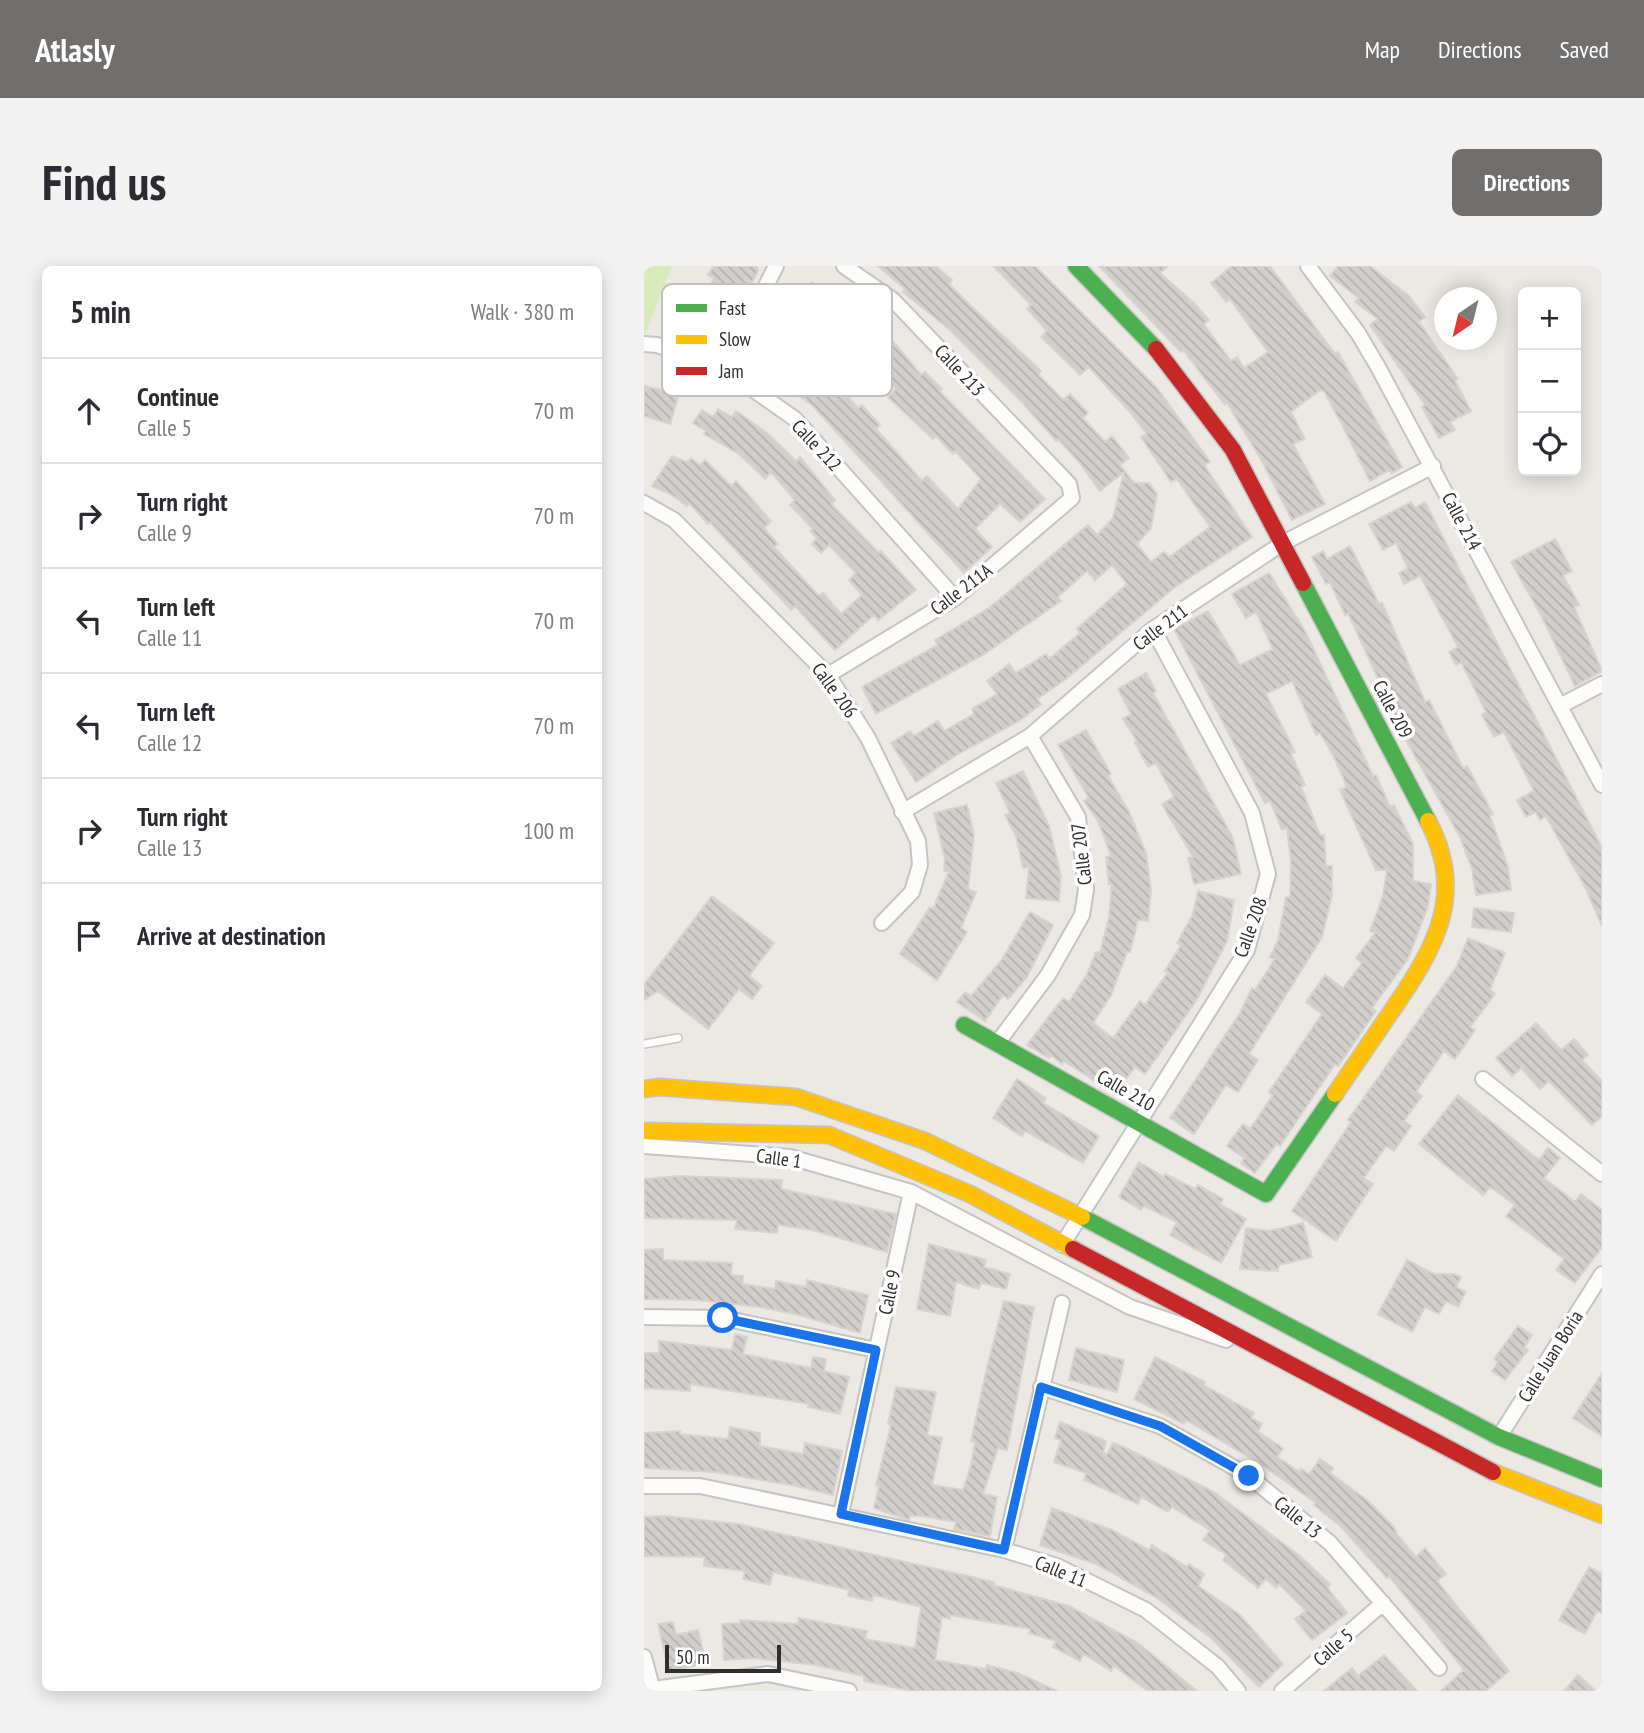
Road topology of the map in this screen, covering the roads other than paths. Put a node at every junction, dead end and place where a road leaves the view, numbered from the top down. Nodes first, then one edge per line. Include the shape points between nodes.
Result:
1 (776, 266) edge
2 (844, 266) edge
3 (1076, 266) edge
4 (1308, 266) edge
5 (767, 284) edge
6 (870, 284) edge
7 (892, 299) edge
8 (644, 344) edge
9 (662, 347) edge
10 (762, 396) edge
11 (1433, 466) junction
12 (1069, 484) joint
13 (644, 503) edge
14 (1283, 543) junction
15 (955, 598) junction
16 (1153, 629) junction
17 (828, 675) junction
18 (1602, 684) edge
19 (1560, 706) junction
20 (1030, 736) junction
21 (1602, 785) edge
22 (902, 812) junction
23 (882, 923) dead end
24 (964, 1025) dead end
25 (678, 1038) dead end
26 (998, 1042) junction
27 (644, 1044) edge
28 (1483, 1079) dead end
29 (644, 1089) edge
30 (1138, 1121) junction
31 (644, 1131) edge
32 (644, 1146) edge
33 (1602, 1174) edge
34 (911, 1192) junction
35 (1266, 1194) joint
36 (1079, 1215) junction
37 (1062, 1245) junction
38 (1602, 1274) edge
39 (1062, 1303) dead end
40 (644, 1317) edge
41 (1252, 1347) junction
42 (876, 1350) junction
43 (1041, 1387) junction
44 (1499, 1437) junction
45 (1602, 1479) edge
46 (644, 1486) edge
47 (841, 1514) junction
48 (1602, 1516) edge
49 (1004, 1550) junction
50 (1383, 1604) junction
51 (644, 1657) edge
52 (1439, 1668) dead end
53 (653, 1690) edge
54 (849, 1691) edge
55 (1238, 1691) edge
56 (1282, 1691) edge

1 - 5 street
2 - 6 street, Calle 213
3 - 14 main road, Calle 209 via 1152,343 1233,450
4 - 11 street, Calle 214 via 1358,333
7 - 12 street, Calle 213
8 - 9 street, Calle 212
10 - 15 street, Calle 212 via 795,419
11 - 14 street, Calle 211
11 - 19 street, Calle 214
12 - 15 street, Calle 211A via 1072,498
13 - 17 street, Calle 206 via 674,520
14 - 16 street, Calle 211
14 - 35 main road, Calle 209 via 1442,848 1448,888 1443,926 1424,964
15 - 17 street, Calle 211A
16 - 20 street, Calle 211
16 - 30 street, Calle 208 via 1252,813 1268,874 1247,950
17 - 22 street, Calle 206 via 868,738
18 - 19 street
19 - 21 street, Calle 214
20 - 22 street, Calle 211
20 - 26 street, Calle 207 via 1078,817 1086,890 1082,915 1048,975
22 - 23 street, Calle 206 via 918,841 920,865 912,892
24 - 26 main road, Calle 210
25 - 27 lane
26 - 30 main road, Calle 210
28 - 33 street
29 - 36 main road via 796,1097 925,1141
30 - 35 main road, Calle 210
30 - 36 street, Calle 208
31 - 37 main road via 829,1136 970,1194
32 - 34 street, Calle 1 via 790,1157
34 - 41 street, Calle 1 via 1130,1307
34 - 42 street, Calle 9
36 - 37 street, Calle 208
36 - 44 main road
37 - 41 main road
38 - 44 street, Calle Juan Boria
39 - 43 street
40 - 42 street via 723,1318
41 - 48 main road via 1480,1467
42 - 47 street, Calle 9
43 - 49 street
43 - 50 street, Calle 13 via 1160,1426 1249,1476 1330,1543
44 - 45 main road
46 - 47 street, Calle 11 via 700,1486
47 - 49 street, Calle 11
49 - 55 street, Calle 11 via 1057,1566 1146,1610 1218,1667
50 - 52 street, Calle 13
50 - 56 street, Calle 5
51 - 53 street
53 - 54 street via 768,1674

